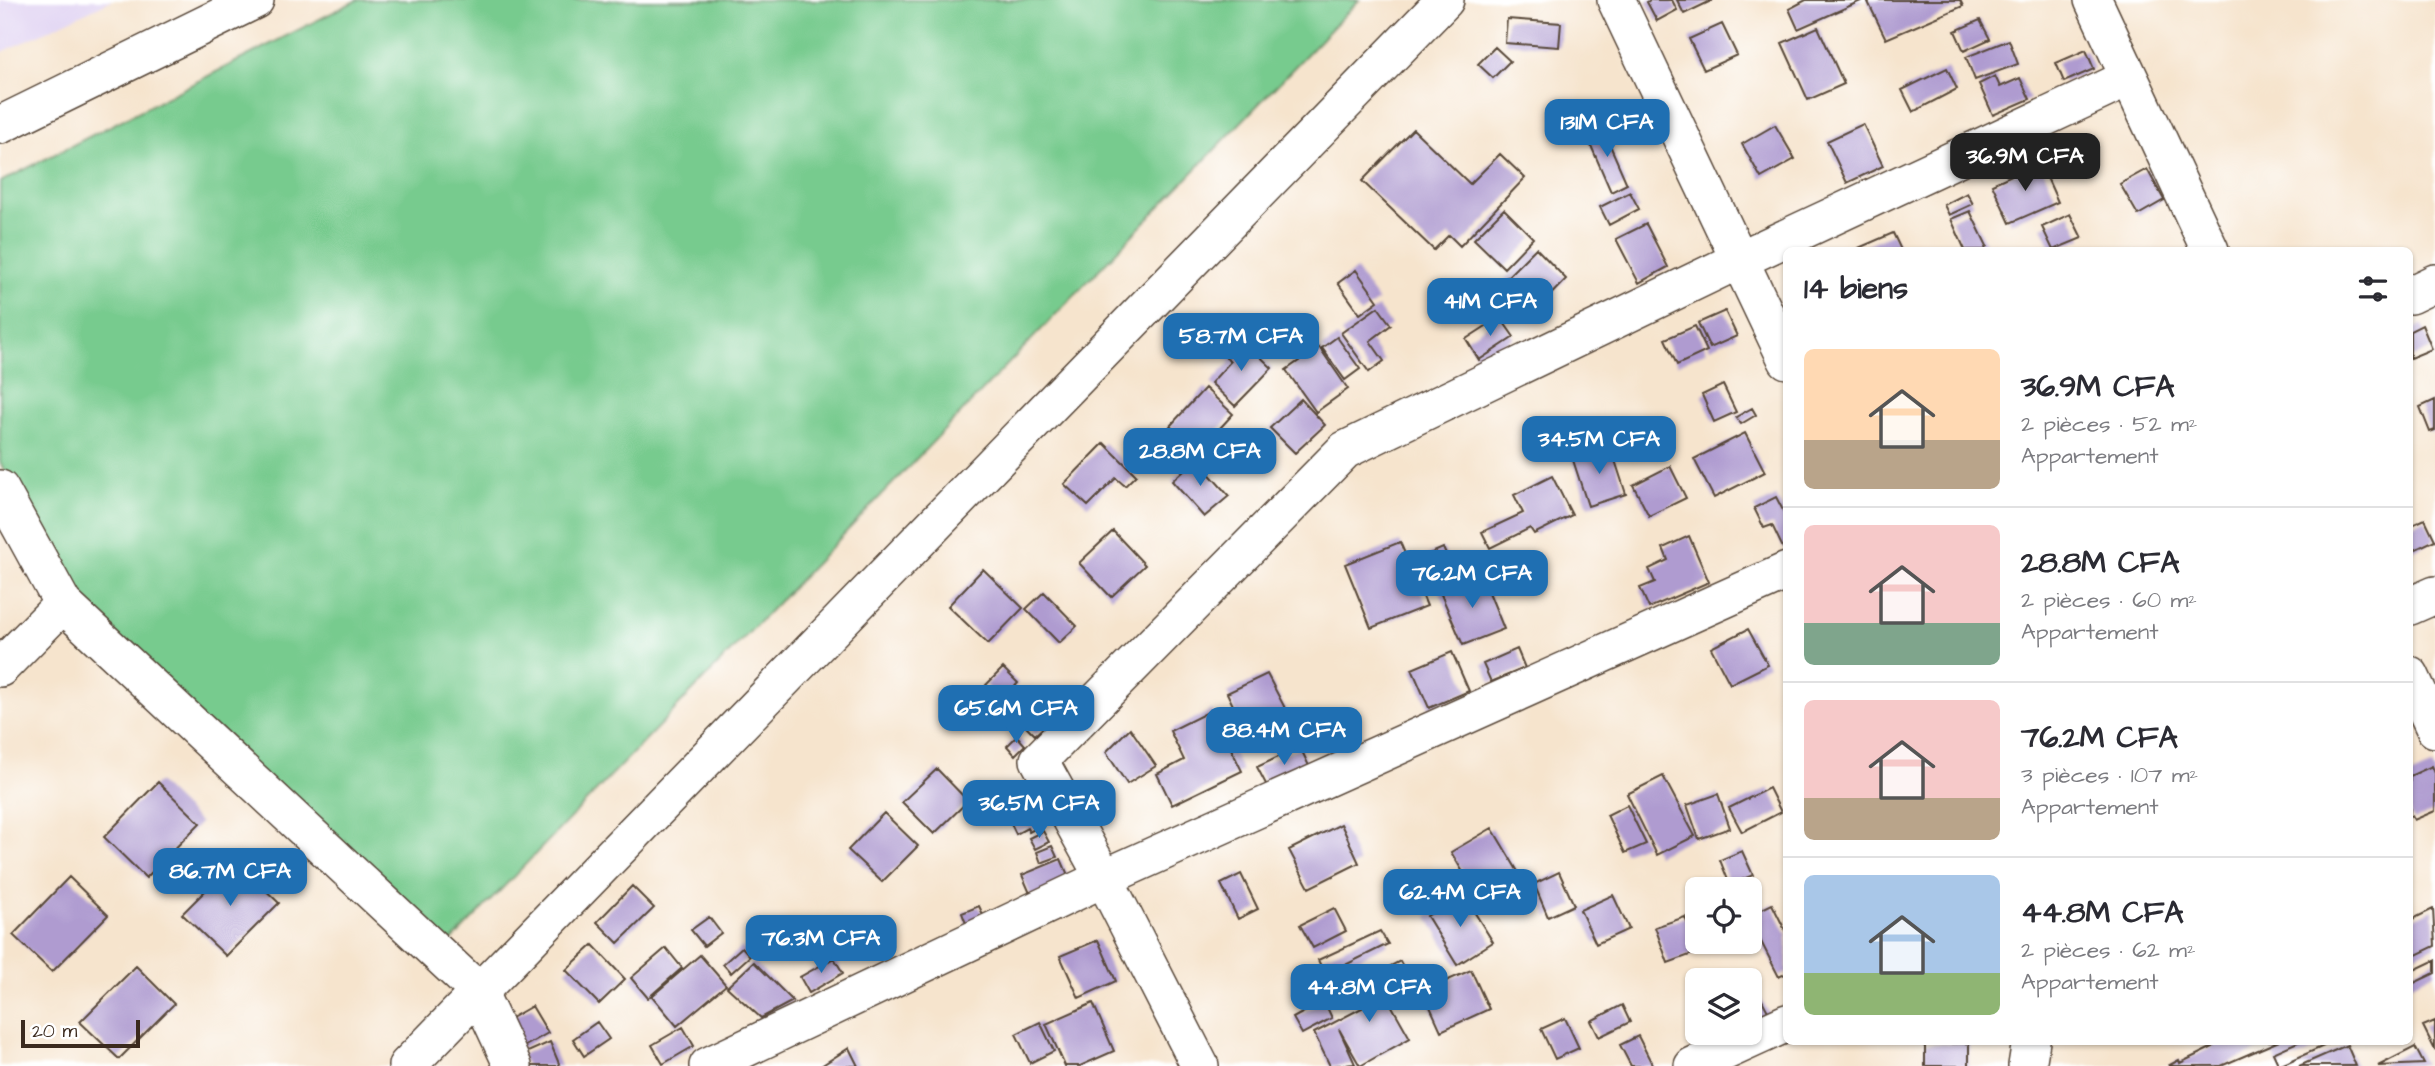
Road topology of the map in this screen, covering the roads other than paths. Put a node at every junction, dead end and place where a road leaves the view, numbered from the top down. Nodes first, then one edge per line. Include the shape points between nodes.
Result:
1 (255, 0) edge
2 (1445, 0) edge
3 (1616, 0) edge
4 (2093, 0) edge
5 (2129, 78) junction
6 (0, 125) edge
7 (2209, 247) edge
8 (1740, 260) junction
9 (2435, 283) edge
10 (2413, 294) edge
11 (1783, 351) edge
12 (0, 489) edge
13 (1783, 573) edge
14 (2435, 595) edge
15 (62, 604) junction
16 (2413, 605) edge
17 (0, 668) edge
18 (2413, 681) edge
19 (2435, 729) edge
20 (1104, 878) junction
21 (478, 991) junction
22 (1783, 1025) edge
23 (2030, 1045) edge
24 (407, 1066) edge
25 (513, 1066) edge
26 (708, 1066) edge
27 (1200, 1066) edge
28 (1693, 1066) edge
29 (2026, 1066) edge

1 - 6 street
2 - 21 street
3 - 8 street
4 - 5 street
5 - 7 street
5 - 8 street
8 - 11 street
8 - 20 street via 1345,450 1040,760
9 - 10 street
12 - 15 street
13 - 20 street
14 - 16 street
15 - 17 street
15 - 21 street
18 - 19 street
20 - 26 street
20 - 27 street
21 - 24 street
21 - 25 street
22 - 28 street
23 - 29 street

